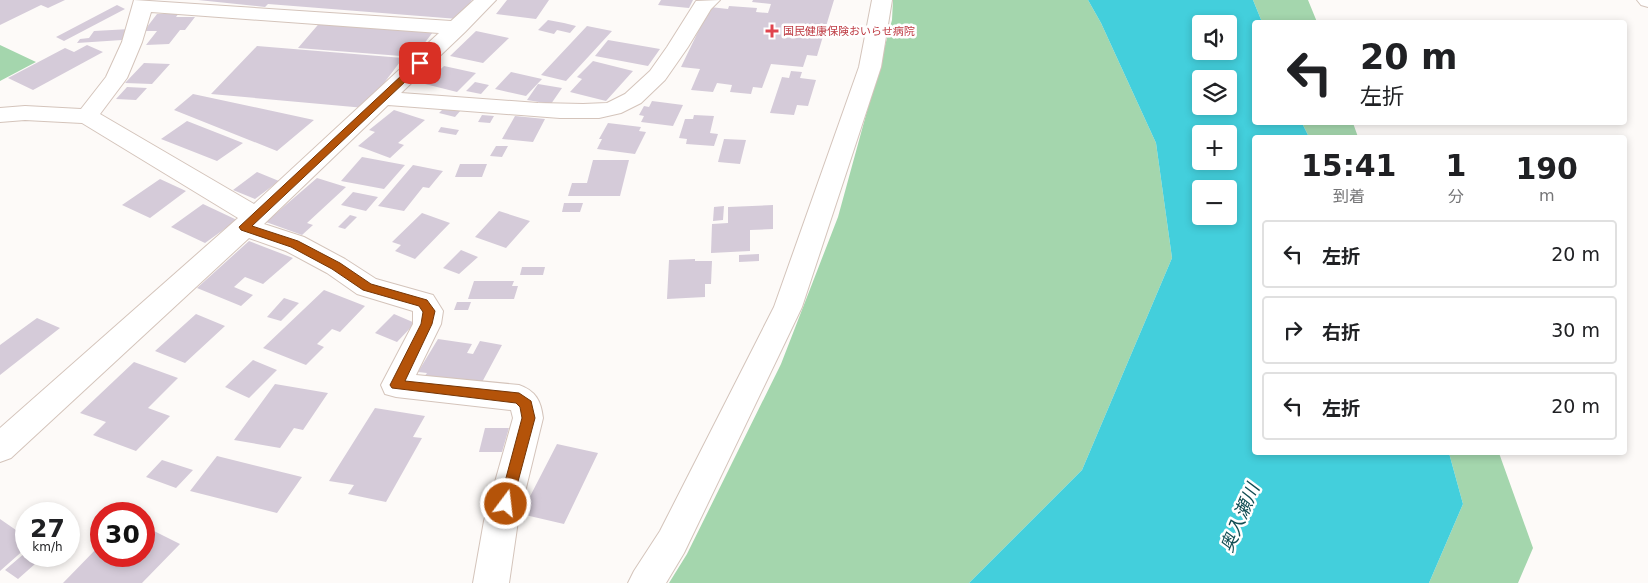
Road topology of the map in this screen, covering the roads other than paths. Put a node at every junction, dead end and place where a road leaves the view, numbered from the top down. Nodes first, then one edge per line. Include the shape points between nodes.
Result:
1 (486, 0) edge
2 (710, 0) edge
3 (882, 0) edge
4 (143, 2) edge
5 (458, 28) junction
6 (383, 98) junction
7 (0, 115) edge
8 (87, 116) junction
9 (250, 222) junction
10 (0, 448) edge
11 (491, 583) edge
12 (646, 583) edge

1 - 5 street
2 - 6 street via 703,5 666,67 620,107 592,112
3 - 12 street via 870,67 788,307 672,542
4 - 5 street
4 - 8 street via 132,42 116,78
5 - 6 street
6 - 9 street
7 - 8 street
8 - 9 street
9 - 10 street
9 - 11 street via 336,266 367,287 423,303 429,311 427,324 396,385 519,398 526,405 528,418 501,521

